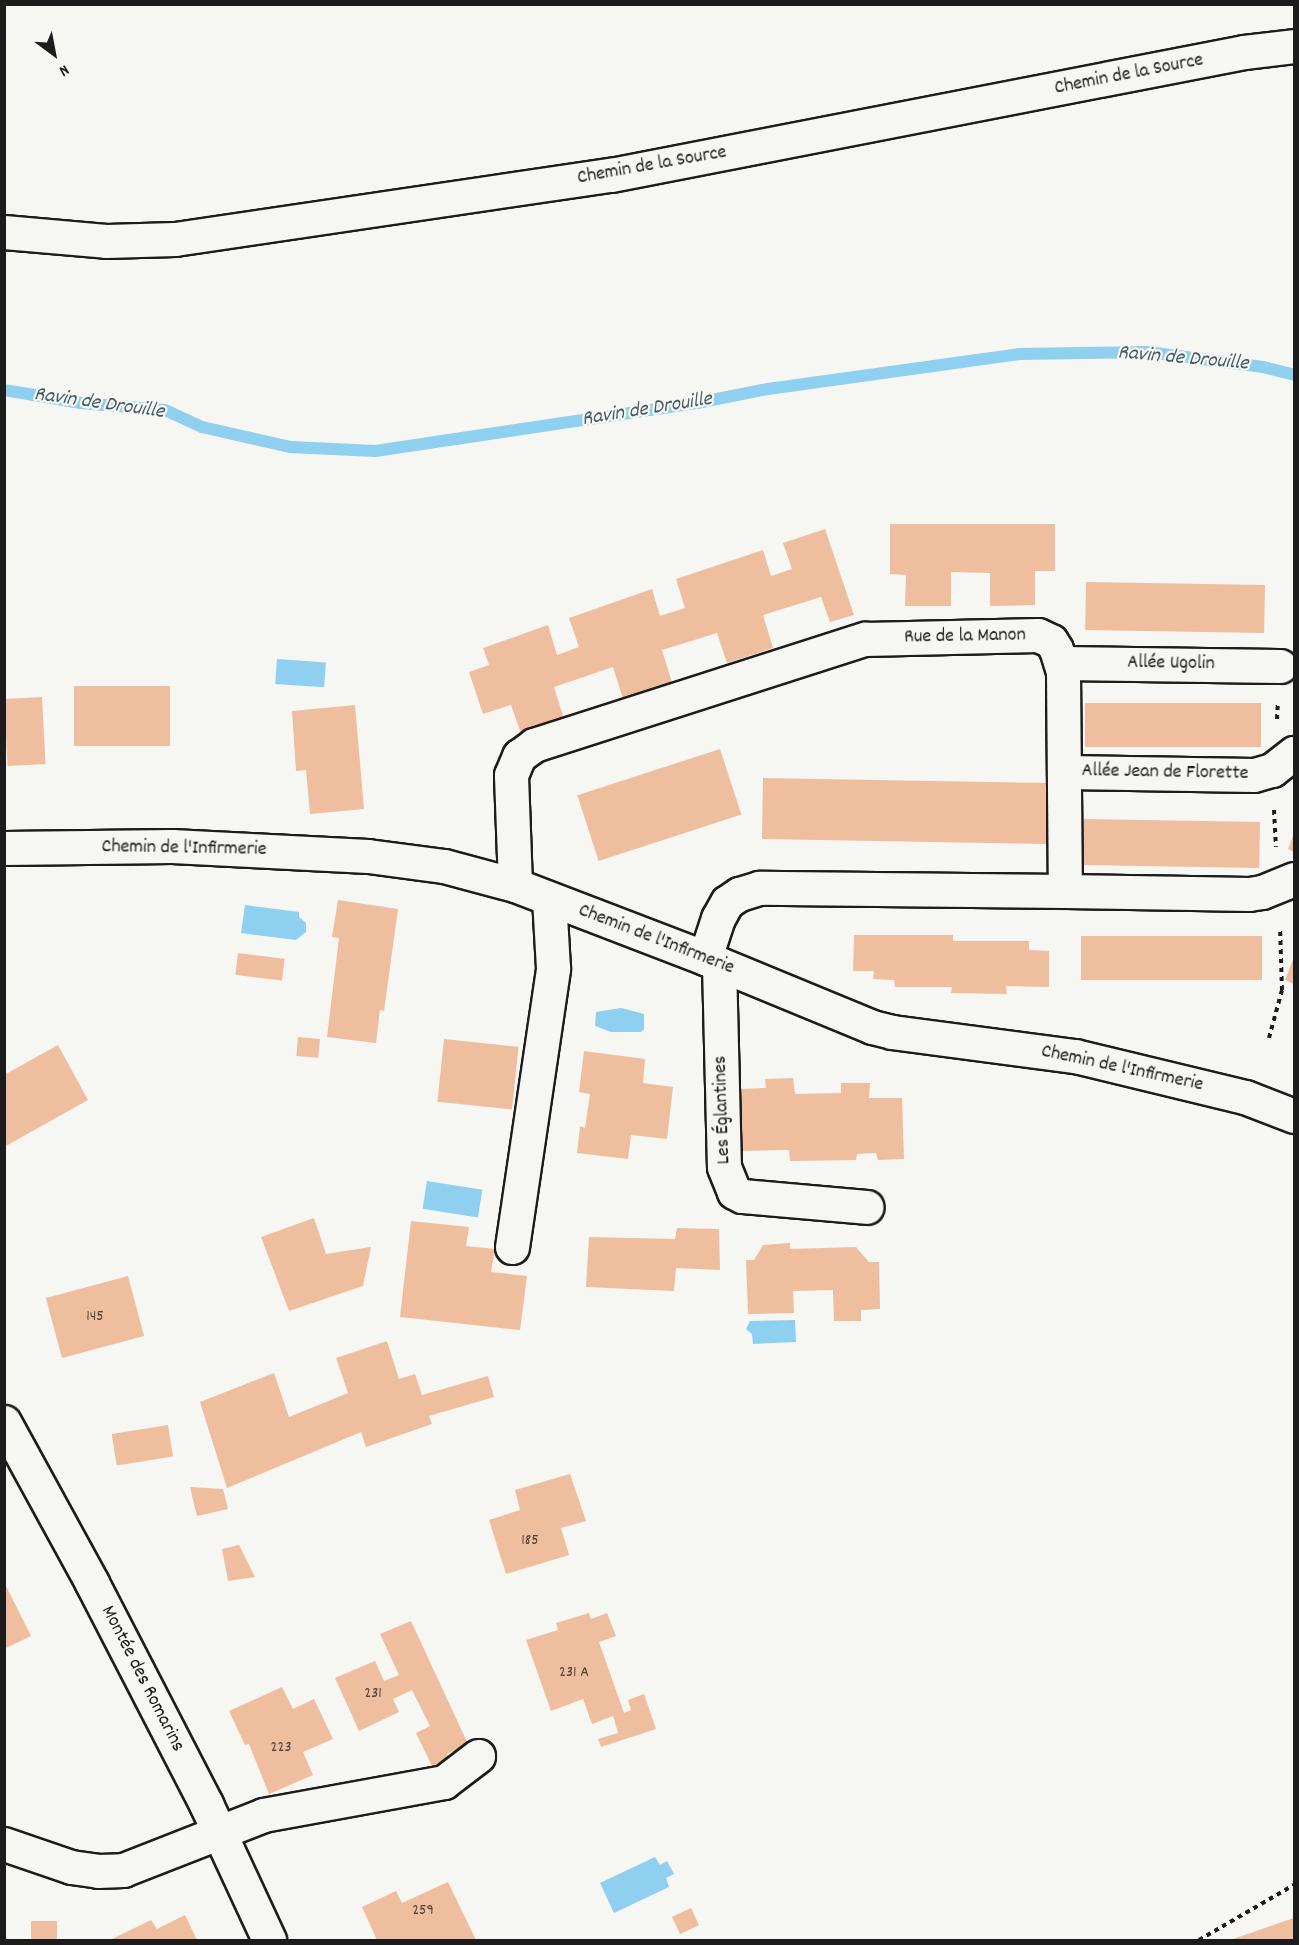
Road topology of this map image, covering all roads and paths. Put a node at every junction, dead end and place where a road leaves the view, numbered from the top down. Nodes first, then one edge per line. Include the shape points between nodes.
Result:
1 (1294, 46) edge
2 (4, 232) edge
3 (1061, 663) junction
4 (1280, 666) dead end
5 (1294, 753) edge
6 (1066, 772) junction
7 (4, 848) edge
8 (1294, 879) edge
9 (515, 885) junction
10 (1065, 891) junction
11 (549, 899) junction
12 (1281, 939) dead end
13 (712, 961) junction
14 (1269, 1038) dead end
15 (1294, 1116) edge
16 (867, 1207) dead end
17 (512, 1247) dead end
18 (4, 1422) edge
19 (478, 1756) dead end
20 (220, 1834) junction
21 (4, 1844) edge
22 (1294, 1885) edge
23 (269, 1941) edge
24 (1199, 1941) edge

1 - 2 street, Chemin de la Source via 1244,52 611,174 175,239 106,241
3 - 4 street, Allée Ugolin
3 - 6 street
3 - 9 street, Rue de la Manon via 1051,641 1038,636 865,639 546,740 519,756 511,775
5 - 6 street, Allée Jean de Florette via 1272,770 1254,775
6 - 10 street
7 - 9 street, Chemin de l'Infirmerie via 172,846 368,856 444,866
8 - 10 street via 1249,894
9 - 11 street, Chemin de l'Infirmerie
10 - 13 street via 759,888 727,902
11 - 13 street, Chemin de l'Infirmerie
11 - 17 street via 553,968
12 - 14 path via 1282,990
13 - 15 street, Chemin de l'Infirmerie via 854,1021 892,1032 1076,1056 1245,1097
13 - 16 street, Les Églantines via 724,1167 734,1192 742,1196
18 - 20 street, Montée des Romarins via 92,1583
19 - 20 street via 451,1778 436,1784 271,1812
20 - 21 street via 148,1861 98,1871 71,1867
20 - 23 street, Montée des Romarins
22 - 24 path

